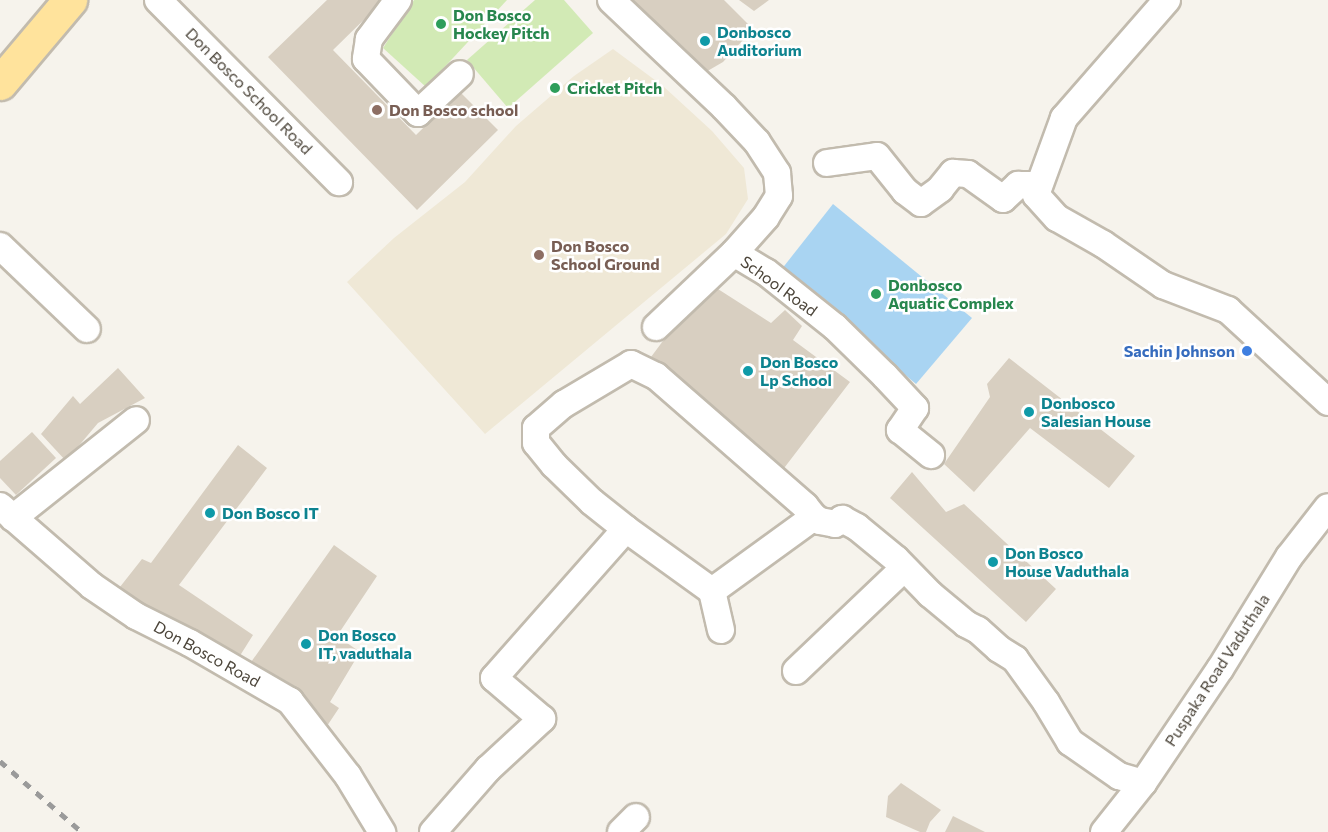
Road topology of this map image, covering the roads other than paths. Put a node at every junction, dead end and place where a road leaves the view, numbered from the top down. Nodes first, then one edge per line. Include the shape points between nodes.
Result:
1 (70, 0) edge
2 (158, 0) edge
3 (398, 0) edge
4 (611, 0) edge
5 (1167, 0) edge
6 (460, 74) dead end
7 (0, 83) edge
8 (826, 163) dead end
9 (339, 182) dead end
10 (1039, 185) junction
11 (0, 246) edge
12 (734, 253) junction
13 (656, 327) dead end
14 (87, 329) dead end
15 (1328, 402) edge
16 (136, 420) dead end
17 (931, 454) dead end
18 (1328, 507) edge
19 (7, 512) edge
20 (814, 517) junction
21 (626, 529) junction
22 (904, 568) junction
23 (712, 591) junction
24 (721, 630) dead end
25 (796, 670) dead end
26 (1143, 783) junction
27 (382, 832) edge
28 (433, 832) edge
29 (1104, 832) edge

1 - 7 main road
2 - 9 street, Don Bosco School Road
3 - 6 street via 369,39 366,59 418,113
4 - 12 street, School Road via 758,142 777,173 779,196
5 - 10 street via 1064,118
8 - 10 street via 877,156 921,203 953,173 968,174 1003,199 1018,185
10 - 15 street via 1036,195 1057,218 1163,285 1228,310
11 - 14 street
12 - 13 street
12 - 17 street, School Road via 766,272 835,327 885,376 915,408 900,430
16 - 19 street
18 - 26 street, Puspaka Road Vaduthala via 1289,557
19 - 27 street, Don Bosco Road via 92,586 136,616 290,701 348,776
20 - 21 street via 656,376 631,364 564,404 536,428 536,442 554,465
20 - 22 street via 835,524 842,519 857,527
20 - 23 street
21 - 23 street
21 - 28 street via 494,678 542,719 488,769
22 - 25 street
22 - 26 street via 966,624 1015,659 1070,742 1119,776
23 - 24 street
26 - 29 street, Puspaka Road Vaduthala

